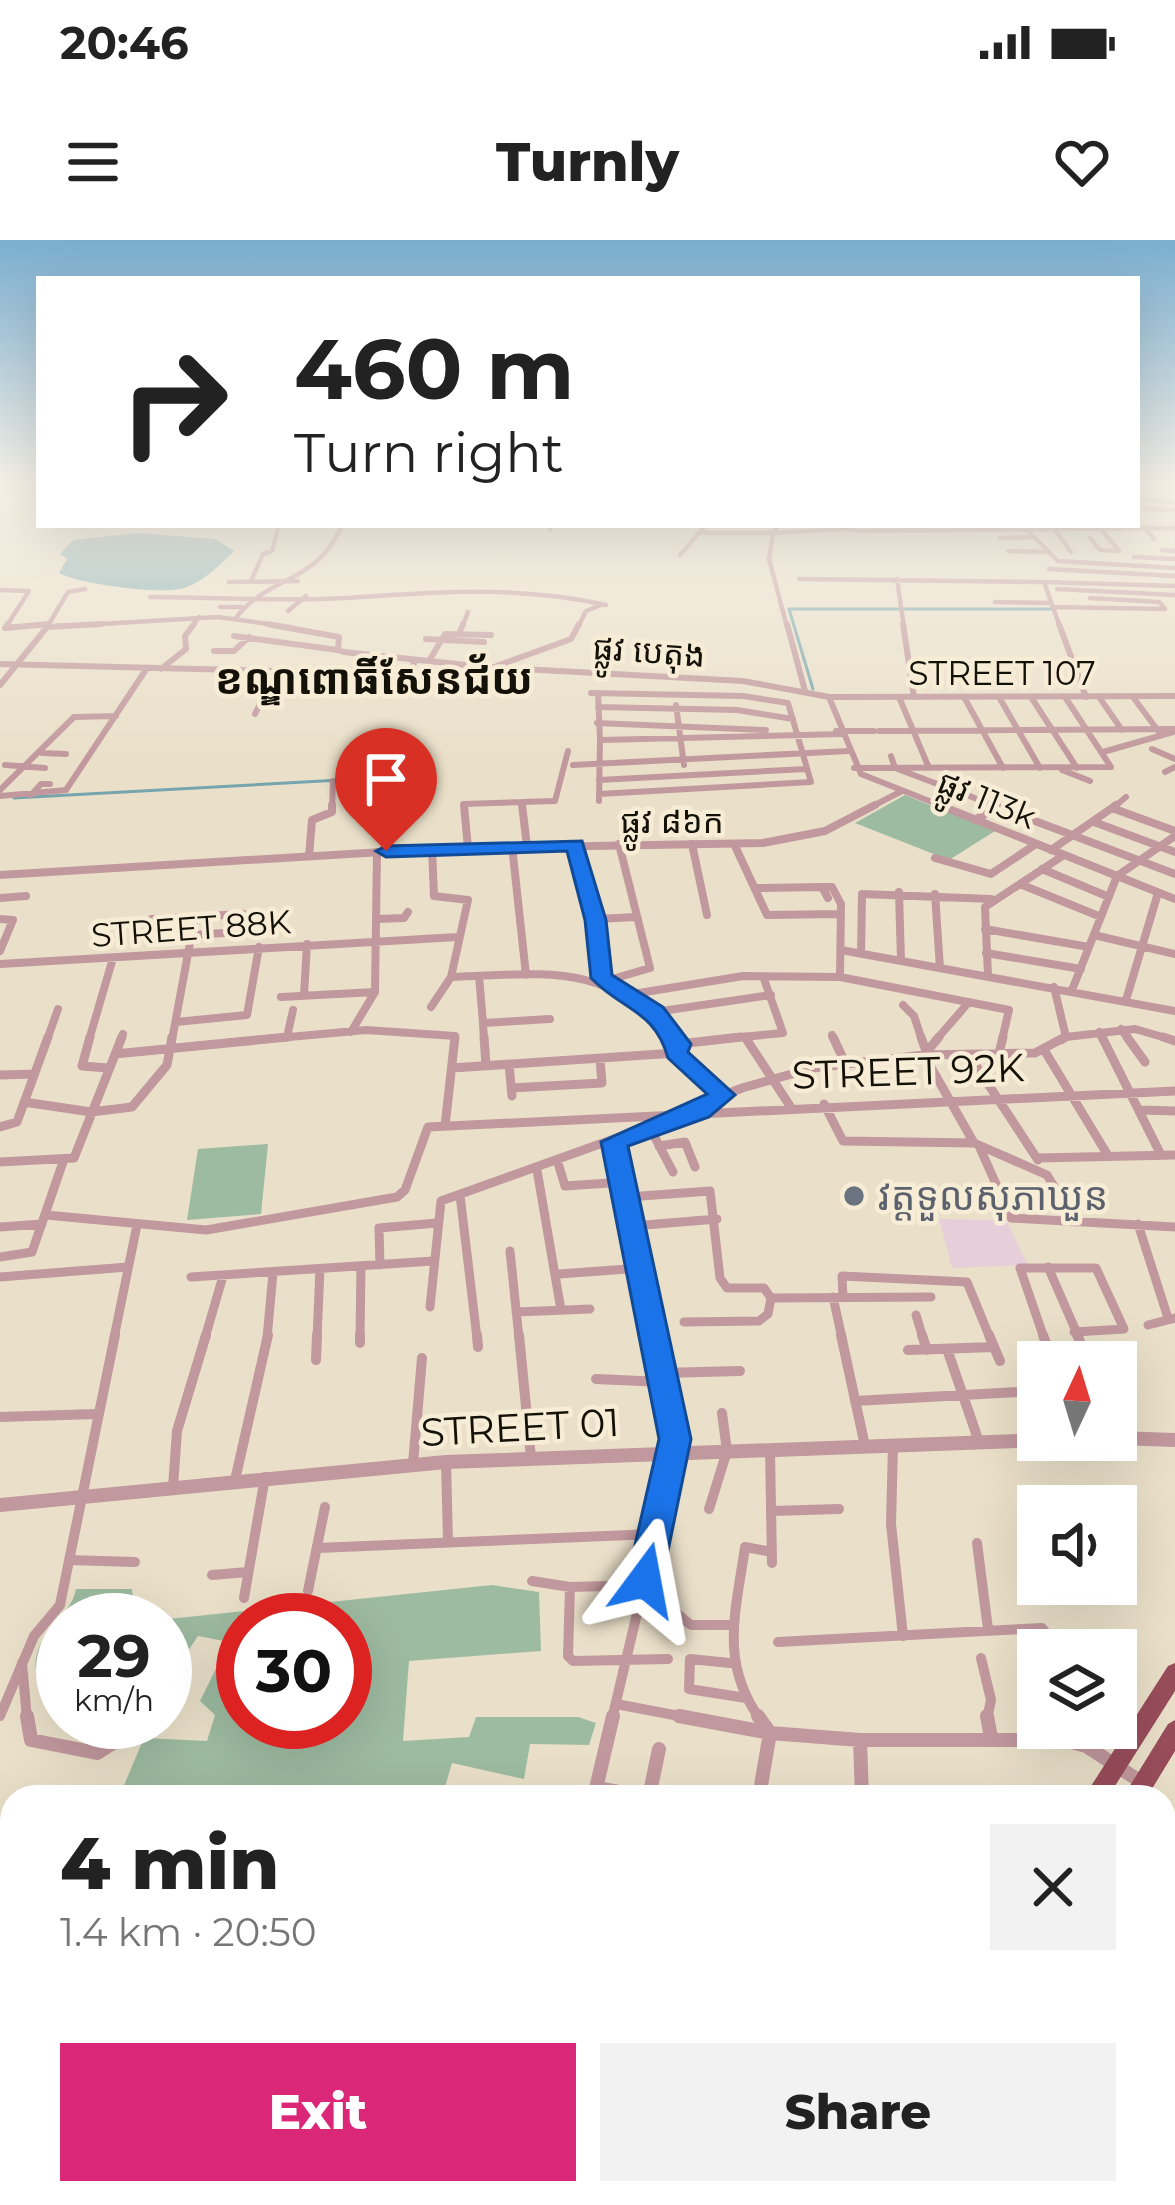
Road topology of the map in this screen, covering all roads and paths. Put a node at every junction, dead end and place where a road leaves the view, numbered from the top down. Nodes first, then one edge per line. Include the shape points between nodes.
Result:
1 (305, 576) edge
2 (774, 576) edge
3 (252, 578) joint
4 (301, 579) junction
5 (800, 579) dead end
6 (897, 579) junction
7 (229, 582) dead end
8 (1044, 582) junction
9 (1175, 586) edge
10 (85, 589) dead end
11 (0, 590) edge
12 (1175, 595) edge
13 (261, 596) junction
14 (305, 596) junction
15 (150, 597) dead end
16 (1090, 598) junction
17 (5, 599) dead end
18 (24, 599) junction
19 (995, 602) dead end
20 (243, 604) junction
21 (1070, 606) junction
22 (1175, 606) edge
23 (1053, 607) junction
24 (220, 609) junction
25 (288, 611) dead end
26 (449, 615) dead end
27 (199, 617) junction
28 (240, 620) junction
29 (450, 625) dead end
30 (463, 625) junction
31 (47, 627) junction
32 (459, 634) junction
33 (491, 635) dead end
34 (249, 637) junction
35 (426, 639) dead end
36 (441, 640) junction
37 (484, 642) dead end
38 (338, 650) junction
39 (214, 651) dead end
40 (71, 653) dead end
41 (366, 655) junction
42 (393, 657) junction
43 (416, 660) junction
44 (429, 662) junction
45 (0, 664) edge
46 (19, 664) junction
47 (63, 665) junction
48 (494, 667) junction
49 (147, 668) junction
50 (161, 669) junction
51 (275, 673) junction
52 (380, 673) dead end
53 (404, 677) dead end
54 (675, 679) junction
55 (0, 684) edge
56 (805, 691) junction
57 (674, 693) junction
58 (829, 697) junction
59 (899, 697) junction
60 (914, 697) junction
61 (964, 697) junction
62 (999, 697) junction
63 (1030, 697) junction
64 (1065, 697) junction
65 (1086, 697) junction
66 (1099, 697) junction
67 (1132, 697) junction
68 (1175, 697) edge
69 (598, 707) junction
70 (676, 707) junction
71 (255, 714) dead end
72 (116, 716) junction
73 (793, 719) junction
74 (597, 723) junction
75 (678, 724) junction
76 (914, 730) junction
77 (984, 730) junction
78 (1018, 730) junction
79 (1052, 730) junction
80 (1086, 730) junction
81 (1122, 730) junction
82 (1175, 731) edge
83 (757, 732) junction
84 (796, 732) junction
85 (841, 733) junction
86 (1160, 733) junction
87 (600, 740) junction
88 (679, 740) junction
89 (1133, 743) junction
90 (1152, 749) dead end
91 (568, 751) dead end
92 (1103, 752) junction
93 (42, 753) junction
94 (802, 753) junction
95 (848, 753) junction
96 (66, 754) dead end
97 (891, 756) dead end
98 (14, 759) dead end
99 (682, 759) junction
100 (1175, 763) edge
101 (600, 764) junction
102 (573, 765) dead end
103 (2, 767) edge
104 (26, 767) junction
105 (45, 768) dead end
106 (854, 768) junction
107 (895, 768) junction
108 (929, 768) junction
109 (1003, 768) junction
110 (1040, 768) junction
111 (1055, 768) junction
112 (1077, 768) junction
113 (806, 769) junction
114 (688, 776) junction
115 (1175, 776) edge
116 (599, 780) junction
117 (334, 781) dead end
118 (1090, 782) dead end
119 (50, 784) dead end
120 (694, 789) junction
121 (902, 791) junction
122 (0, 793) edge
123 (31, 795) junction
124 (1126, 797) dead end
125 (522, 802) junction
126 (998, 806) junction
127 (1112, 808) junction
128 (975, 820) junction
129 (1094, 822) junction
130 (1175, 834) edge
131 (1074, 836) junction
132 (620, 844) junction
133 (692, 844) junction
134 (1036, 844) junction
135 (575, 845) junction
136 (527, 846) junction
137 (735, 846) junction
138 (1160, 846) junction
139 (512, 847) junction
140 (468, 848) junction
141 (432, 849) junction
142 (1051, 850) junction
143 (377, 852) junction
144 (1175, 852) edge
145 (1064, 855) junction
146 (309, 856) junction
147 (935, 858) dead end
148 (1141, 861) junction
149 (1042, 869) junction
150 (0, 874) edge
151 (1175, 874) edge
152 (1117, 876) junction
153 (1020, 884) junction
154 (822, 887) junction
155 (756, 888) junction
156 (898, 892) junction
157 (1158, 893) junction
158 (935, 894) junction
159 (26, 896) dead end
160 (1108, 897) junction
161 (0, 898) edge
162 (828, 898) dead end
163 (992, 899) junction
164 (1175, 899) edge
165 (408, 912) dead end
166 (243, 914) dead end
167 (841, 914) junction
168 (707, 915) dead end
169 (194, 916) junction
170 (637, 917) junction
171 (1100, 917) junction
172 (0, 919) edge
173 (152, 919) dead end
174 (377, 919) junction
175 (596, 920) junction
176 (985, 929) junction
177 (238, 932) dead end
178 (192, 935) junction
179 (1094, 935) junction
180 (457, 937) junction
181 (376, 939) junction
182 (308, 944) junction
183 (1143, 946) junction
184 (259, 947) junction
185 (1089, 947) junction
186 (1, 948) edge
187 (841, 950) junction
188 (189, 951) junction
189 (986, 952) junction
190 (861, 954) junction
191 (1175, 954) edge
192 (113, 958) junction
193 (901, 961) junction
194 (0, 964) edge
195 (940, 968) junction
196 (1081, 969) junction
197 (962, 971) junction
198 (526, 974) junction
199 (478, 976) junction
200 (840, 976) junction
201 (988, 976) junction
202 (451, 977) junction
203 (605, 979) junction
204 (764, 979) junction
205 (1054, 987) junction
206 (1072, 990) junction
207 (375, 992) junction
208 (633, 994) junction
209 (304, 995) junction
210 (772, 995) junction
211 (280, 997) dead end
212 (956, 999) junction
213 (1126, 1000) junction
214 (969, 1002) junction
215 (903, 1005) dead end
216 (431, 1007) dead end
217 (58, 1009) dead end
218 (293, 1010) dead end
219 (1175, 1011) edge
220 (655, 1012) junction
221 (550, 1019) dead end
222 (176, 1022) junction
223 (483, 1023) junction
224 (1121, 1029) junction
225 (351, 1031) junction
226 (1100, 1032) junction
227 (123, 1034) dead end
228 (832, 1035) dead end
229 (1066, 1036) junction
230 (287, 1037) junction
231 (745, 1037) junction
232 (1175, 1041) edge
233 (677, 1049) junction
234 (169, 1050) junction
235 (925, 1053) junction
236 (999, 1053) junction
237 (1046, 1053) junction
238 (115, 1054) junction
239 (969, 1055) junction
240 (600, 1059) junction
241 (1145, 1062) dead end
242 (845, 1063) junction
243 (509, 1064) junction
244 (486, 1065) junction
245 (108, 1068) junction
246 (452, 1068) junction
247 (34, 1074) junction
248 (0, 1075) edge
249 (768, 1078) junction
250 (1175, 1091) edge
251 (1071, 1094) junction
252 (1133, 1094) junction
253 (723, 1095) junction
254 (1000, 1100) junction
255 (24, 1102) junction
256 (949, 1102) junction
257 (824, 1104) junction
258 (790, 1106) junction
259 (695, 1111) junction
260 (1141, 1111) junction
261 (1175, 1111) edge
262 (91, 1112) junction
263 (445, 1126) junction
264 (0, 1127) edge
265 (650, 1128) junction
266 (614, 1142) junction
267 (976, 1145) junction
268 (659, 1146) junction
269 (1107, 1154) junction
270 (1161, 1155) junction
271 (1175, 1155) edge
272 (64, 1159) junction
273 (0, 1162) edge
274 (1038, 1162) junction
275 (558, 1163) junction
276 (695, 1167) dead end
277 (537, 1171) junction
278 (673, 1172) dead end
279 (624, 1182) junction
280 (460, 1195) junction
281 (628, 1197) junction
282 (717, 1219) junction
283 (44, 1220) junction
284 (1076, 1222) junction
285 (436, 1223) junction
286 (1138, 1224) junction
287 (137, 1226) junction
288 (633, 1226) junction
289 (0, 1227) edge
290 (1175, 1227) edge
291 (510, 1251) dead end
292 (0, 1257) edge
293 (433, 1262) junction
294 (380, 1265) junction
295 (361, 1266) junction
296 (128, 1267) junction
297 (1048, 1267) junction
298 (641, 1268) junction
299 (320, 1269) junction
300 (273, 1273) junction
301 (559, 1274) junction
302 (223, 1276) junction
303 (0, 1277) edge
304 (191, 1277) dead end
305 (838, 1297) junction
306 (931, 1297) dead end
307 (771, 1298) junction
308 (430, 1307) dead end
309 (590, 1309) dead end
310 (561, 1310) junction
311 (516, 1312) junction
312 (916, 1315) dead end
313 (1171, 1318) edge
314 (684, 1322) dead end
315 (1148, 1325) dead end
316 (1074, 1332) junction
317 (1044, 1341) edge
318 (1079, 1341) edge
319 (360, 1343) dead end
320 (994, 1347) junction
321 (478, 1348) dead end
322 (947, 1349) junction
323 (908, 1350) dead end
324 (927, 1350) junction
325 (422, 1358) dead end
326 (316, 1360) dead end
327 (1000, 1361) dead end
328 (611, 1366) dead end
329 (740, 1371) dead end
330 (663, 1377) junction
331 (596, 1379) dead end
332 (611, 1380) junction
333 (1017, 1392) edge
334 (963, 1395) junction
335 (855, 1401) junction
336 (722, 1413) dead end
337 (96, 1414) junction
338 (0, 1418) edge
339 (1137, 1436) edge
340 (1175, 1440) edge
341 (1017, 1441) edge
342 (979, 1442) junction
343 (893, 1445) junction
344 (865, 1446) junction
345 (727, 1450) junction
346 (770, 1450) junction
347 (675, 1453) junction
348 (531, 1458) junction
349 (446, 1462) junction
350 (413, 1464) junction
351 (265, 1477) junction
352 (235, 1480) junction
353 (172, 1487) junction
354 (81, 1498) junction
355 (0, 1504) edge
356 (325, 1507) dead end
357 (709, 1509) dead end
358 (839, 1509) dead end
359 (772, 1511) junction
360 (655, 1534) junction
361 (448, 1542) junction
362 (977, 1543) dead end
363 (317, 1548) junction
364 (69, 1560) junction
365 (135, 1562) dead end
366 (248, 1572) junction
367 (212, 1575) dead end
368 (532, 1581) dead end
369 (644, 1586) junction
370 (570, 1587) junction
371 (308, 1591) dead end
372 (245, 1593) edge
373 (669, 1607) dead end
374 (733, 1625) junction
375 (988, 1629) junction
376 (1043, 1629) edge
377 (903, 1636) junction
378 (778, 1642) dead end
379 (981, 1658) dead end
380 (668, 1659) dead end
381 (626, 1661) junction
382 (22, 1663) junction
383 (730, 1663) junction
384 (1175, 1673) edge
385 (746, 1698) junction
386 (616, 1704) junction
387 (0, 1716) edge
388 (1137, 1731) edge
389 (1175, 1731) edge
390 (770, 1733) junction
391 (991, 1738) junction
392 (860, 1740) junction
393 (36, 1741) edge
394 (659, 1749) dead end
395 (1126, 1749) edge
396 (1117, 1763) junction
397 (597, 1785) edge
398 (651, 1785) edge
399 (761, 1785) edge
400 (862, 1785) edge
401 (1103, 1785) edge
402 (1134, 1785) edge
403 (1141, 1785) edge

1 - 4 street
2 - 56 street
3 - 4 street
3 - 7 street
4 - 13 street
5 - 6 street
6 - 8 street
6 - 60 street
8 - 9 street
8 - 23 street
10 - 31 street via 68,592
11 - 18 street via 29,591
12 - 16 street
13 - 14 street
13 - 15 street
13 - 20 street
14 - 25 street
14 - 48 street via 435,590 606,604 586,611 571,639
16 - 21 street
16 - 21 street via 1061,589
16 - 22 street
17 - 18 street
18 - 31 street, ផ្លូវ បេតុង via 5,628
19 - 23 street
20 - 24 street
20 - 28 street
21 - 23 street
23 - 65 street
24 - 27 street, ផ្លូវ បេតុង
24 - 28 street, ផ្លូវ បេតុង
26 - 30 street via 467,614
27 - 31 street, ផ្លូវ បេតុង
27 - 50 street via 186,649
28 - 34 street via 233,635
28 - 38 street, ផ្លូវ បេតុង via 338,636
29 - 30 street
30 - 32 street
31 - 46 street
32 - 33 street
32 - 36 street
34 - 38 street
34 - 39 street via 234,652
35 - 36 street
36 - 37 street
36 - 44 street
38 - 41 street, ផ្លូវ បេតុង
40 - 47 street
41 - 42 street, ផ្លូវ បេតុង
41 - 51 street via 353,673
42 - 43 street, ផ្លូវ បេតុង
42 - 52 street
43 - 44 street, ផ្លូវ បេតុង
43 - 53 street
44 - 48 street, ផ្លូវ បេតុង
45 - 46 street
46 - 47 street
46 - 55 street
47 - 49 street
48 - 54 street, ផ្លូវ បេតុង
49 - 50 street
49 - 72 street
50 - 51 street
51 - 71 street
54 - 56 street, ផ្លូវ បេតុង
54 - 57 street
56 - 58 street, ផ្លូវ បេតុង
57 - 69 street via 594,693
57 - 70 street
57 - 73 street via 787,702
58 - 59 street, STREET 107
58 - 85 street
59 - 60 street, STREET 107
59 - 76 street
60 - 61 street, STREET 107
61 - 62 street, STREET 107
61 - 77 street
62 - 63 street, STREET 107
62 - 78 street
63 - 64 street, STREET 107
63 - 79 street
64 - 65 street, STREET 107
64 - 80 street
65 - 66 street, STREET 107
66 - 67 street, STREET 107
66 - 81 street
67 - 68 street, STREET 107
67 - 86 street
69 - 70 street
69 - 74 street
70 - 73 street
70 - 75 street
72 - 93 street via 74,717
72 - 123 street via 66,790
73 - 84 street
74 - 75 street
74 - 87 street
75 - 83 street
75 - 88 street
76 - 77 street
76 - 85 street
76 - 108 street
77 - 78 street
77 - 109 street
78 - 79 street
78 - 110 street
79 - 80 street
79 - 112 street
80 - 81 street
80 - 92 street
81 - 86 street
81 - 89 street
82 - 86 street
83 - 84 street
83 - 88 street
84 - 85 street
84 - 94 street
85 - 95 street
86 - 89 street
87 - 88 street
87 - 101 street
88 - 99 street
89 - 92 street
90 - 100 street
91 - 125 street via 555,801
92 - 112 street via 1111,767
93 - 96 street
93 - 104 street
94 - 95 street
94 - 99 street
94 - 113 street
95 - 106 street
97 - 107 street
98 - 103 street
99 - 101 street
99 - 114 street
100 - 115 street via 1165,772
101 - 102 street
101 - 116 street
103 - 104 street
104 - 105 street
104 - 122 street
106 - 107 street
106 - 121 street, ផ្លូវ 113k
107 - 108 street
107 - 126 street
108 - 109 street
109 - 110 street
110 - 111 street
111 - 112 street
111 - 118 street
113 - 114 street
113 - 120 street via 811,782
114 - 116 street
114 - 120 street
116 - 120 street via 599,798
117 - 146 street via 332,812 312,820
119 - 123 street
121 - 128 street, ផ្លូវ 113k
121 - 137 street, ផ្លូវ ៨៦ក via 824,831
122 - 123 street
124 - 127 street
125 - 136 street
125 - 140 street via 464,804
126 - 128 street
126 - 131 street
127 - 129 street
127 - 130 street
128 - 134 street, ផ្លូវ 113k
129 - 131 street
129 - 138 street
130 - 138 street
131 - 142 street
131 - 148 street
132 - 133 street, ផ្លូវ ៨៦ក
132 - 135 street, ផ្លូវ ៨៦ក
132 - 170 street
133 - 137 street, ផ្លូវ ៨៦ក
133 - 168 street
134 - 142 street, ផ្លូវ 113k
134 - 147 street via 991,874
135 - 136 street, ផ្លូវ ៨៦ក
135 - 175 street
136 - 139 street, ផ្លូវ ៨៦ក
137 - 155 street
138 - 144 street
138 - 148 street
139 - 140 street, ផ្លូវ ៨៦ក
139 - 198 street
140 - 141 street, ផ្លូវ ៨៦ក
141 - 143 street, ផ្លូវ ៨៦ក
141 - 180 street via 434,896 468,900
142 - 145 street, ផ្លូវ 113k
143 - 146 street, ផ្លូវ ៨៦ក
143 - 174 street
145 - 149 street
145 - 152 street, ផ្លូវ 113k
146 - 150 street, ផ្លូវ ៨៦ក
148 - 151 street
148 - 152 street
149 - 153 street
149 - 160 street
152 - 157 street, ផ្លូវ 113k
152 - 160 street
153 - 163 street
153 - 171 street
154 - 155 street
154 - 162 street
154 - 167 street via 834,890
155 - 167 street via 770,916
156 - 158 street
156 - 190 street via 862,895
156 - 193 street
157 - 164 street, ផ្លូវ 113k
157 - 183 street
158 - 163 street
158 - 195 street
159 - 161 street
160 - 171 street
163 - 176 street
165 - 174 street
166 - 169 street
167 - 187 street
169 - 173 street
169 - 178 street
170 - 175 street
170 - 203 street via 650,968
171 - 179 street
172 - 186 street via 13,920
174 - 181 street
175 - 203 street
176 - 185 street
176 - 189 street
177 - 178 street
178 - 188 street
179 - 183 street
179 - 185 street
180 - 181 street, STREET 88K
180 - 202 street
181 - 182 street, STREET 88K
181 - 207 street
182 - 184 street, STREET 88K
182 - 209 street
183 - 191 street
183 - 213 street
184 - 188 street, STREET 88K
184 - 222 street via 246,1016
185 - 196 street
187 - 190 street
187 - 200 street
188 - 192 street, STREET 88K
188 - 222 street
189 - 196 street
189 - 201 street
190 - 193 street
192 - 194 street, STREET 88K
192 - 245 street via 82,1066
193 - 195 street
195 - 197 street
196 - 206 street
197 - 201 street
197 - 212 street
198 - 199 street
198 - 203 street
199 - 202 street
199 - 223 street
200 - 204 street
200 - 212 street
201 - 205 street
202 - 216 street
203 - 208 street
204 - 208 street
204 - 210 street
205 - 206 street
205 - 229 street
206 - 213 street
207 - 209 street
207 - 225 street
208 - 220 street
209 - 211 street
210 - 220 street
210 - 231 street via 783,1033
212 - 214 street
213 - 219 street
214 - 235 street
214 - 236 street via 1011,1011
215 - 235 street
217 - 247 street
218 - 230 street
220 - 233 street
221 - 223 street
222 - 234 street
223 - 244 street
224 - 226 street
224 - 232 street
224 - 241 street
225 - 230 street
225 - 246 street via 455,1036
226 - 229 street
226 - 252 street
227 - 238 street
228 - 242 street
229 - 237 street
230 - 234 street
231 - 233 street
231 - 249 street
233 - 240 street
233 - 253 street
234 - 238 street
234 - 262 street via 164,1071 132,1107
235 - 239 street
235 - 242 street
235 - 256 street
236 - 237 street
236 - 239 street
237 - 251 street
238 - 245 street
239 - 254 street
240 - 243 street
240 - 243 street via 602,1083 512,1092
242 - 249 street
243 - 244 street
244 - 246 street
245 - 262 street
246 - 263 street
247 - 248 street
247 - 255 street
249 - 253 street
249 - 258 street
250 - 252 street, STREET 92K
251 - 252 street, STREET 92K
251 - 254 street, STREET 92K
251 - 269 street
252 - 260 street
253 - 259 street
254 - 256 street, STREET 92K
254 - 274 street
255 - 262 street
255 - 264 street via 16,1122
256 - 257 street, STREET 92K
256 - 267 street
257 - 258 street, STREET 92K
257 - 267 street via 839,1140
258 - 259 street, STREET 92K
259 - 263 street, STREET 92K
259 - 265 street
260 - 261 street
260 - 270 street
262 - 272 street via 74,1158
263 - 287 street, STREET 92K via 428,1127 397,1197 206,1230
265 - 266 street
265 - 268 street
266 - 275 street
266 - 279 street
267 - 274 street
267 - 284 street via 1012,1218
268 - 276 street via 685,1142
268 - 278 street
269 - 270 street
269 - 274 street
270 - 271 street
272 - 273 street
272 - 283 street
274 - 284 street via 1068,1197
275 - 277 street
275 - 279 street via 565,1186
277 - 280 street
277 - 301 street
279 - 281 street
280 - 285 street via 441,1201
280 - 321 street
281 - 282 street via 710,1191
281 - 288 street
282 - 288 street
282 - 307 street via 723,1286 764,1288
283 - 287 street
283 - 289 street
283 - 292 street via 30,1255
284 - 286 street
285 - 293 street
285 - 294 street via 379,1228
286 - 290 street
286 - 313 street
287 - 296 street
288 - 298 street
291 - 311 street
293 - 294 street
293 - 308 street
294 - 295 street
295 - 299 street
295 - 319 street
296 - 303 street
296 - 337 street
297 - 316 street
297 - 316 street via 1096,1268 1124,1329
297 - 317 street via 1019,1271
298 - 301 street
298 - 330 street
299 - 300 street
299 - 326 street
300 - 302 street
300 - 352 street via 270,1326
301 - 310 street
302 - 304 street
302 - 353 street via 177,1431
305 - 306 street
305 - 307 street
305 - 320 street via 842,1276 967,1282
305 - 335 street
307 - 314 street via 759,1321
309 - 310 street
310 - 311 street
311 - 348 street
312 - 324 street
313 - 315 street
316 - 318 street
320 - 322 street
320 - 327 street
322 - 324 street
322 - 334 street
323 - 324 street
325 - 350 street
328 - 332 street
329 - 330 street
330 - 332 street
330 - 347 street
331 - 332 street
333 - 334 street
334 - 335 street
334 - 342 street
335 - 344 street
336 - 345 street
337 - 338 street
337 - 354 street
339 - 340 street
341 - 342 street, STREET 01
342 - 343 street, STREET 01
343 - 344 street, STREET 01
343 - 377 street via 891,1524
344 - 346 street, STREET 01
345 - 346 street, STREET 01
345 - 347 street, STREET 01
345 - 357 street
346 - 359 street
347 - 348 street, STREET 01
347 - 360 street
348 - 349 street, STREET 01
349 - 350 street, STREET 01
349 - 361 street
350 - 351 street, STREET 01
351 - 352 street, STREET 01
351 - 366 street
352 - 353 street, STREET 01
353 - 354 street, STREET 01
354 - 355 street, STREET 01
354 - 364 street
356 - 363 street
358 - 359 street
359 - 374 street via 772,1558 745,1547
360 - 361 street
360 - 369 street
361 - 363 street
362 - 375 street
363 - 371 street
364 - 365 street
364 - 382 street via 60,1605
366 - 367 street
366 - 372 street
368 - 370 street
369 - 370 street
369 - 381 street
370 - 381 street via 568,1656
373 - 374 street via 691,1625
374 - 383 street via 725,1642
375 - 376 street
375 - 377 street
377 - 378 street
379 - 391 street
380 - 381 street
381 - 386 street
382 - 387 street
382 - 393 street via 31,1693 26,1732
383 - 385 street
383 - 385 street via 690,1659 689,1689
384 - 388 highway
385 - 390 street
386 - 390 street
386 - 397 street
389 - 403 highway
390 - 392 street
390 - 399 street
391 - 392 street
391 - 396 street via 1064,1740
392 - 400 street
394 - 398 street
395 - 396 highway
396 - 401 highway
396 - 402 street

